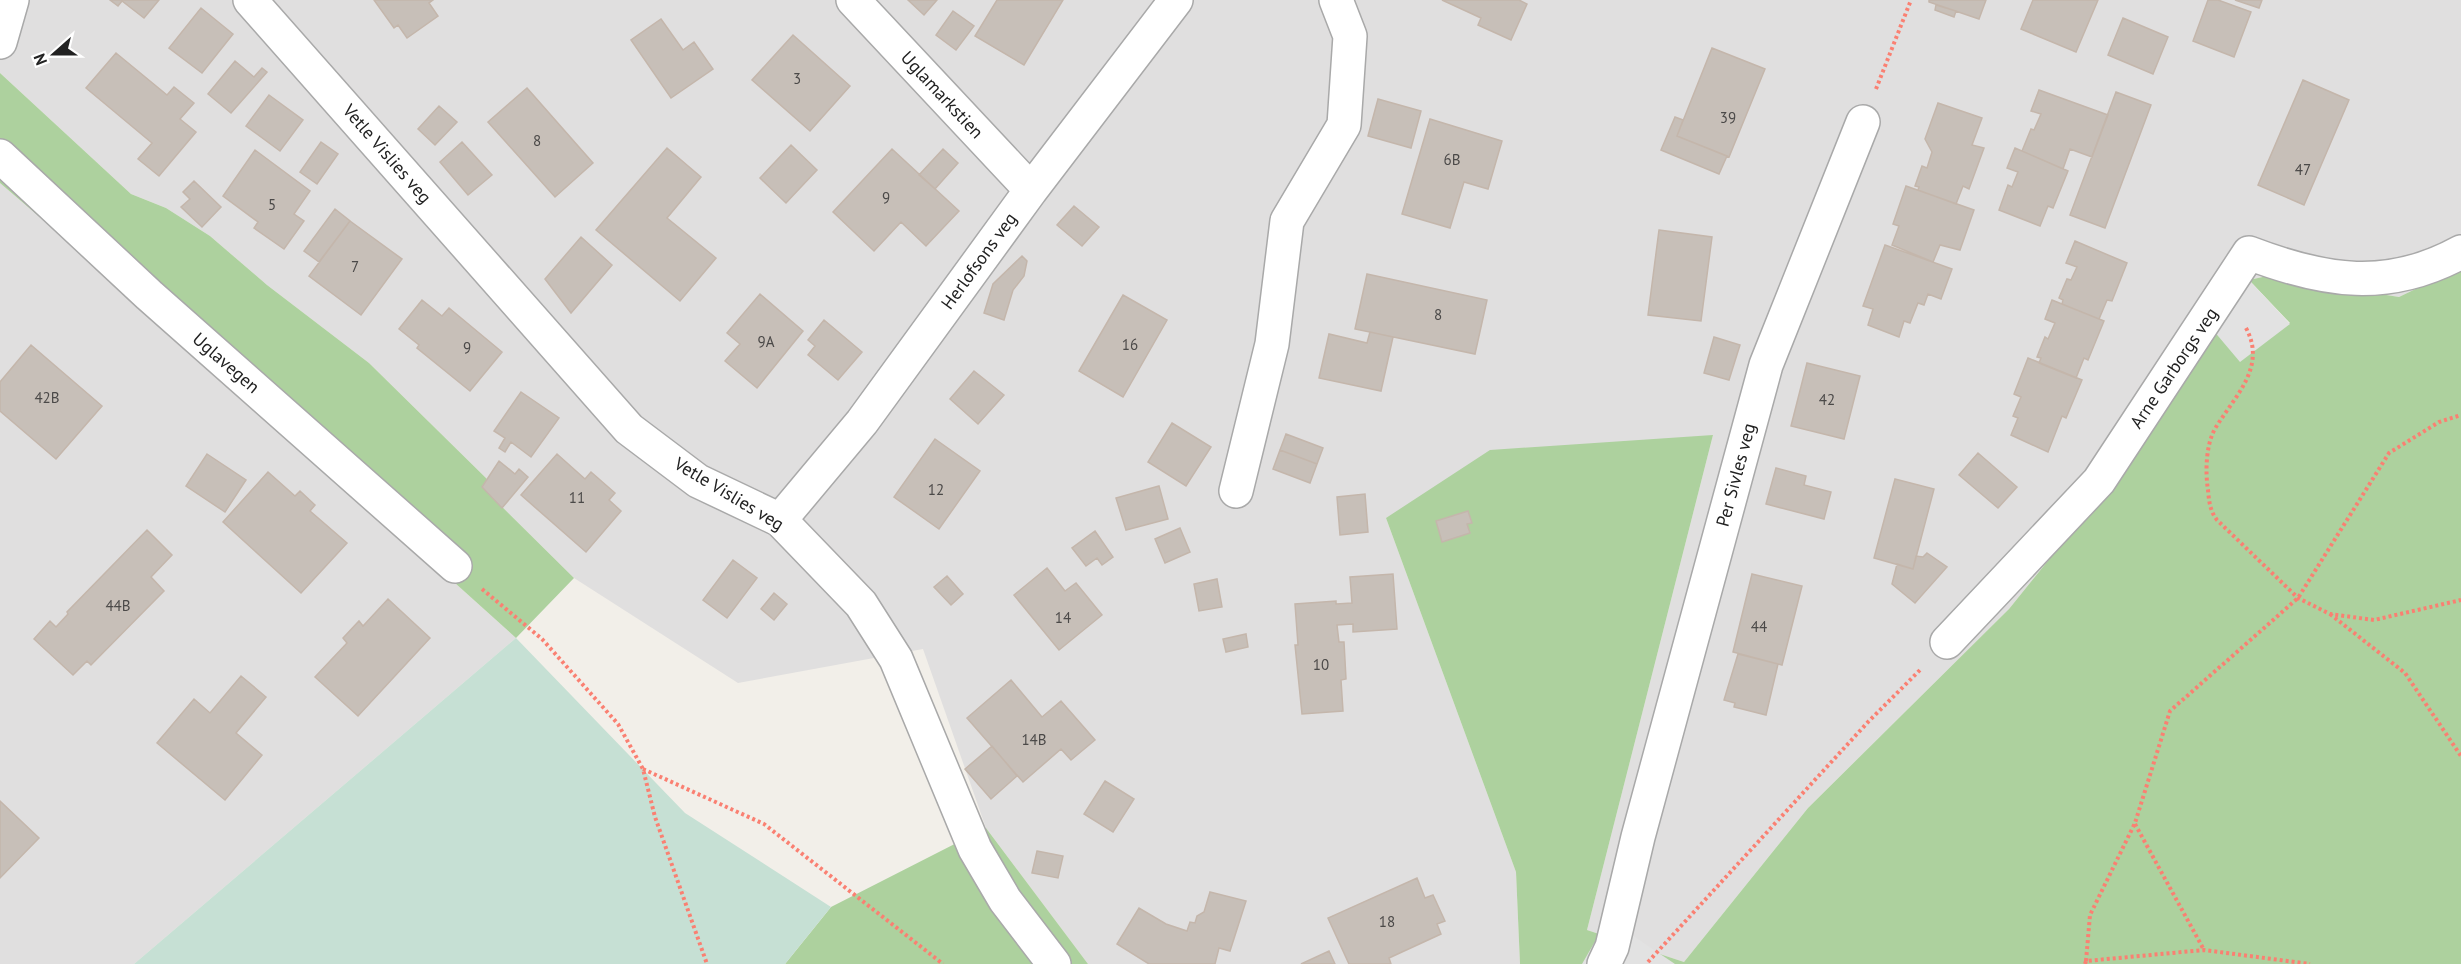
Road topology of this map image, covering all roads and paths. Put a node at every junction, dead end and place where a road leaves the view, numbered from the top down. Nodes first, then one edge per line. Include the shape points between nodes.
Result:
1 (12, 0) edge
2 (250, 0) edge
3 (853, 0) edge
4 (1176, 0) edge
5 (1336, 0) edge
6 (1911, 0) edge
7 (0, 42) edge
8 (1863, 122) joint
9 (0, 156) edge
10 (1031, 190) junction
11 (2461, 252) edge
12 (2226, 290) junction
13 (2461, 415) edge
14 (1236, 491) dead end
15 (780, 520) junction
16 (455, 566) joint
17 (2298, 598) junction
18 (2461, 600) edge
19 (2330, 614) junction
20 (1947, 642) joint
21 (2461, 756) edge
22 (643, 769) junction
23 (2135, 823) junction
24 (2204, 950) junction
25 (2086, 962) edge
26 (707, 964) edge
27 (943, 964) edge
28 (1054, 964) edge
29 (1604, 964) edge
30 (1645, 964) edge
31 (2310, 964) edge

1 - 7 street
2 - 15 street, Vetle Vislies veg via 629,429 698,481
3 - 10 street, Uglamarkstien
4 - 10 street, Herlofsons veg
5 - 14 street via 1350,36 1344,126 1287,221 1272,344
6 - 8 path
8 - 29 street, Per Sivles veg via 1766,364 1612,947
9 - 16 street, Uglavegen via 149,295
10 - 15 street, Herlofsons veg via 862,422
11 - 12 street, Arne Garborgs veg via 2412,273 2381,279 2358,279 2281,265 2249,253
12 - 17 path via 2250,335 2252,368 2212,437 2206,477 2211,510 2222,526
12 - 20 street, Arne Garborgs veg via 2099,481
13 - 17 path via 2439,422 2389,453
15 - 28 street, Vetle Vislies veg via 861,604 896,658 975,849 1005,900
16 - 22 path via 542,639 618,724
17 - 19 path
17 - 23 path via 2170,711
18 - 19 path via 2374,620
19 - 21 path via 2405,673
20 - 30 path
22 - 26 path via 655,817
22 - 27 path via 764,824
23 - 24 path
23 - 25 path via 2090,915
24 - 25 path
24 - 31 path

